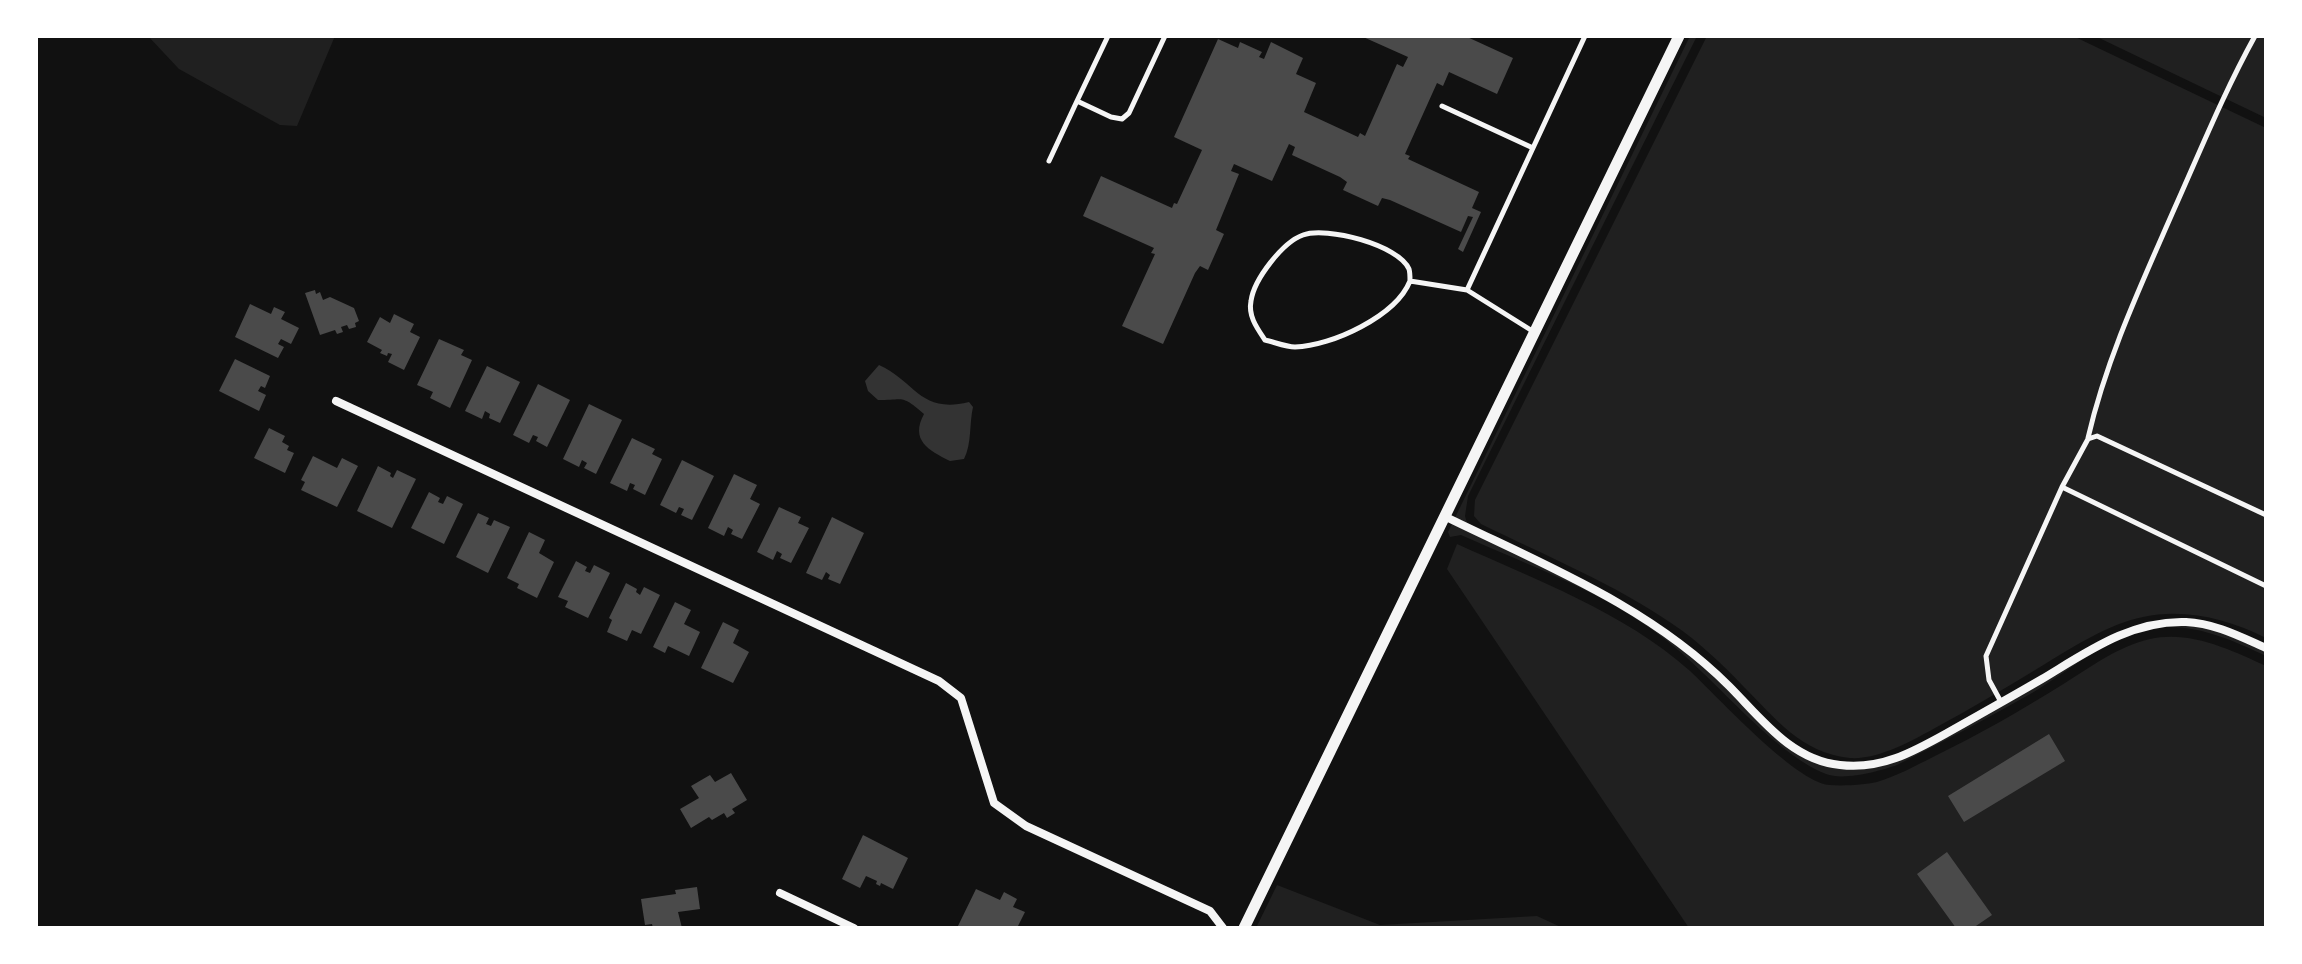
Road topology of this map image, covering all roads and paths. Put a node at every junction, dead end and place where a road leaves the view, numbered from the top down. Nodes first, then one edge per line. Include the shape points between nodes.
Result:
1 (1108, 36) edge
2 (1165, 36) edge
3 (1585, 36) edge
4 (1679, 36) edge
5 (2255, 36) edge
6 (1077, 101) junction
7 (1442, 106) dead end
8 (1533, 148) junction
9 (1049, 161) dead end
10 (1410, 281) junction
11 (1467, 290) junction
12 (1535, 332) junction
13 (336, 401) dead end
14 (2088, 439) junction
15 (2062, 487) junction
16 (2266, 515) edge
17 (1444, 516) junction
18 (2266, 586) edge
19 (2266, 648) edge
20 (2002, 703) junction
21 (780, 893) dead end
22 (854, 928) edge
23 (1223, 928) edge
24 (1244, 928) edge

1 - 6 lane
2 - 6 lane via 1122,119
3 - 8 lane
4 - 12 street
5 - 14 lane via 2138,293 2100,389
6 - 9 lane
7 - 8 lane
8 - 11 lane
10 - 10 lane via 1405,293 1380,316 1327,342 1293,347 1265,340 1252,321 1251,301 1264,271 1302,235 1355,236 1400,258
10 - 11 lane
11 - 12 lane
12 - 17 street
13 - 23 street via 939,681 961,698 994,803 1026,826 1210,911
14 - 15 lane
14 - 16 lane via 2097,436
15 - 18 lane
15 - 20 lane via 1986,656 1989,680
17 - 20 street via 1652,622 1706,664 1772,730 1812,758 1850,766 1894,760
17 - 24 street
19 - 20 street via 2209,625 2144,626 2108,640
21 - 22 street

